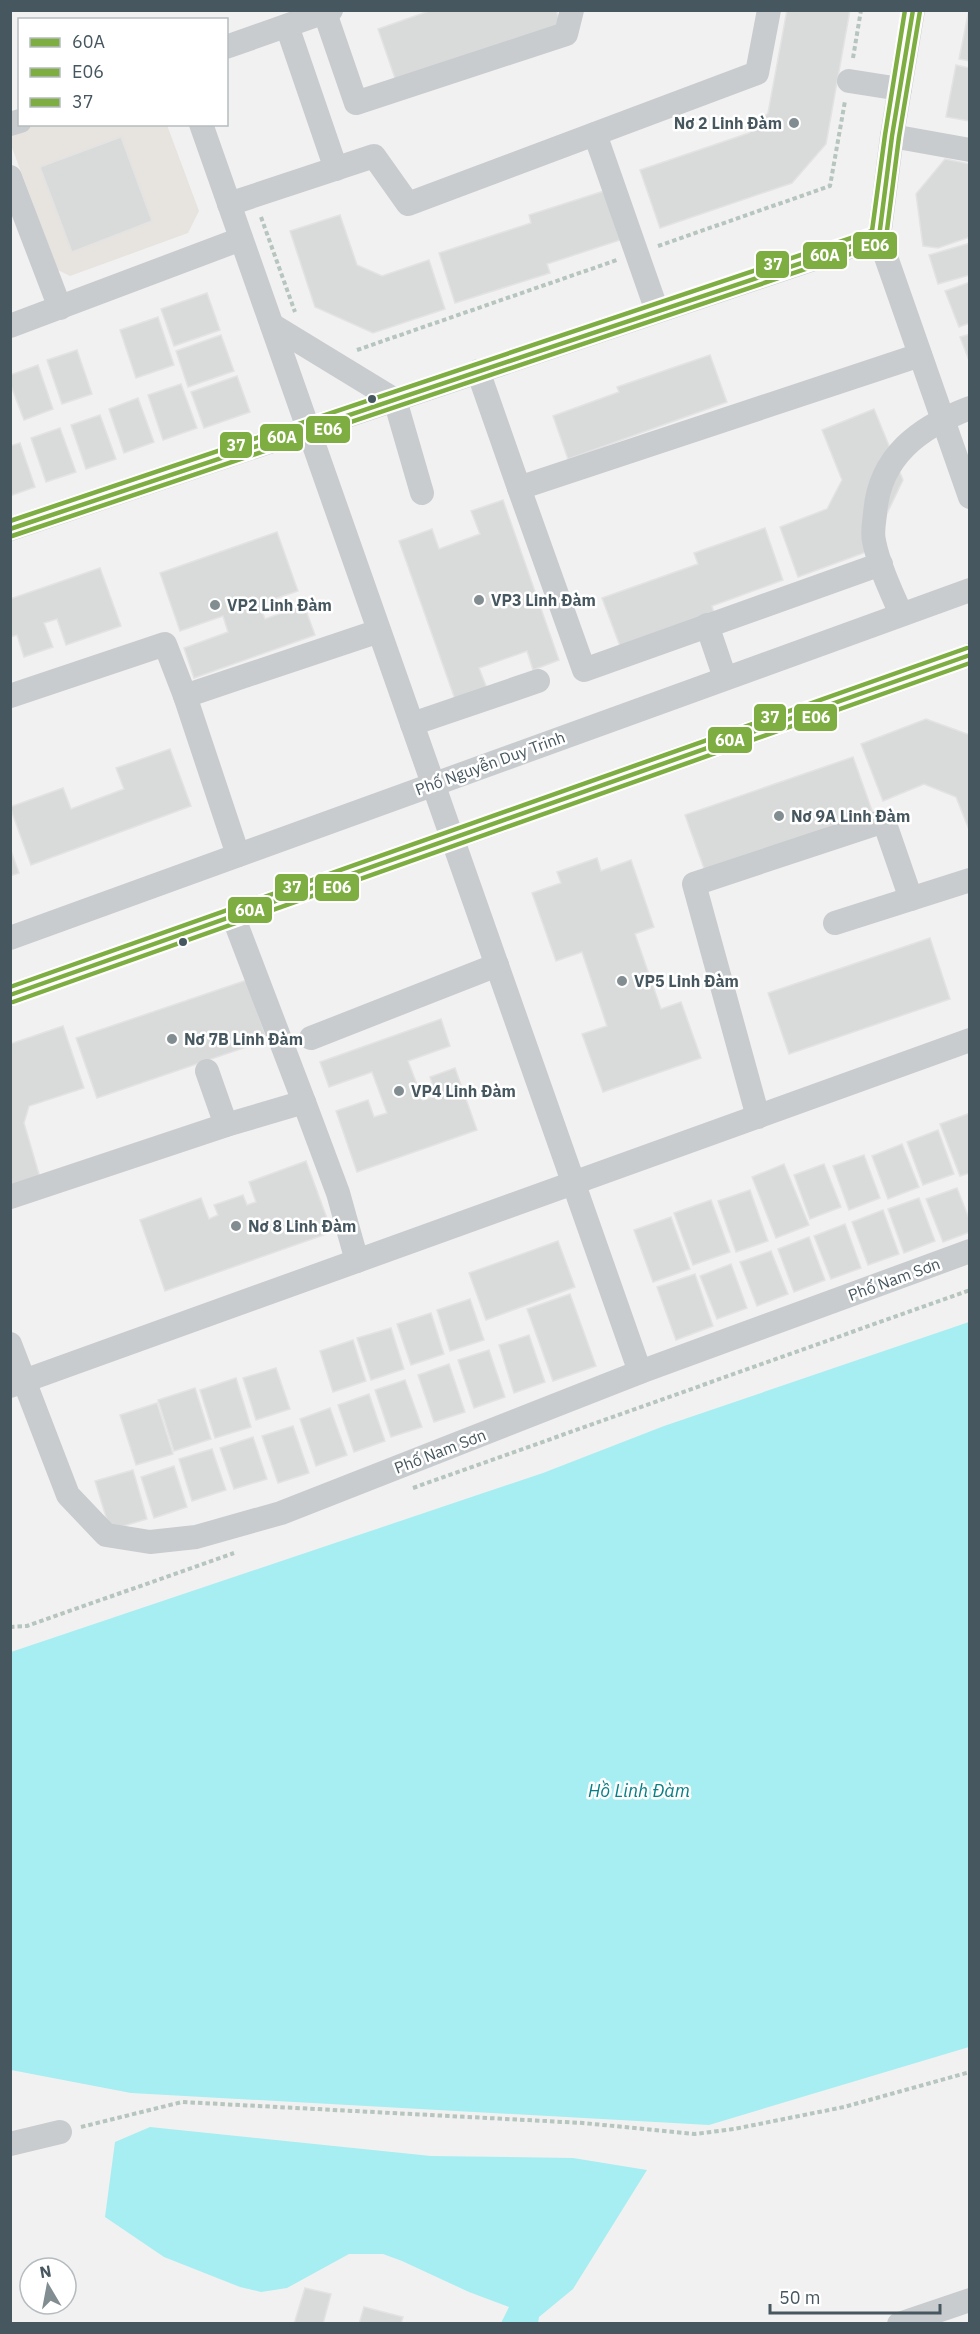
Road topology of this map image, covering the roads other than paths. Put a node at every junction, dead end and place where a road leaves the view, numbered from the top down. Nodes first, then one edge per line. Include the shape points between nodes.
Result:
1 (573, 10) edge
2 (768, 10) edge
3 (913, 10) edge
4 (328, 12) edge
5 (287, 26) junction
6 (228, 46) edge
7 (849, 81) road end
8 (900, 89) junction
9 (202, 126) edge
10 (595, 134) junction
11 (892, 136) junction
12 (969, 150) edge
13 (336, 169) junction
14 (10, 177) edge
15 (229, 204) junction
16 (879, 237) junction
17 (241, 239) junction
18 (60, 308) junction
19 (657, 311) junction
20 (272, 325) junction
21 (10, 326) edge
22 (920, 356) junction
23 (478, 371) junction
24 (395, 400) junction
25 (969, 408) edge
26 (942, 419) junction
27 (308, 429) junction
28 (519, 488) junction
29 (422, 493) dead end
30 (969, 497) edge
31 (10, 529) edge
32 (880, 564) junction
33 (969, 590) edge
34 (901, 614) junction
35 (707, 625) junction
36 (379, 631) junction
37 (969, 655) edge
38 (725, 678) junction
39 (538, 681) dead end
40 (10, 696) edge
41 (185, 696) junction
42 (412, 724) junction
43 (433, 784) junction
44 (453, 838) junction
45 (238, 855) junction
46 (969, 880) edge
47 (911, 899) junction
48 (234, 915) junction
49 (835, 923) dead end
50 (10, 938) edge
51 (497, 965) junction
52 (10, 995) edge
53 (311, 1038) dead end
54 (969, 1041) edge
55 (207, 1071) dead end
56 (304, 1102) junction
57 (758, 1117) junction
58 (226, 1125) junction
59 (574, 1183) junction
60 (10, 1197) edge
61 (969, 1251) edge
62 (357, 1261) junction
63 (10, 1344) edge
64 (640, 1372) junction
65 (17, 1383) edge
66 (60, 2132) road end
67 (10, 2144) edge
68 (969, 2300) edge
69 (905, 2323) edge

1 - 4 street via 566,34 356,103
2 - 10 street via 757,73
3 - 8 street
4 - 5 street
5 - 6 street
5 - 13 street
7 - 8 street
8 - 11 street
9 - 15 street
10 - 13 street via 408,204 374,156
10 - 19 street
11 - 12 street
11 - 16 street
13 - 15 street
14 - 18 street
15 - 17 street
16 - 19 street
16 - 22 street
17 - 18 street
17 - 20 street
18 - 21 street
19 - 23 street
20 - 24 street
20 - 27 street
22 - 26 street
22 - 28 street
23 - 24 street
23 - 28 street
24 - 27 street
24 - 29 street
25 - 26 street
26 - 30 street
26 - 32 street via 912,438 891,464 880,486 873,539
27 - 31 street
27 - 36 street
28 - 35 street via 584,670
32 - 34 street
32 - 35 street
33 - 34 street, Phố Nguyễn Duy Trinh
34 - 38 street, Phố Nguyễn Duy Trinh
35 - 38 street
36 - 41 street
36 - 42 street
37 - 44 street
38 - 43 street, Phố Nguyễn Duy Trinh
39 - 42 street
40 - 41 street via 165,644
41 - 45 street
42 - 43 street
43 - 44 street
43 - 45 street, Phố Nguyễn Duy Trinh
44 - 48 street
44 - 51 street
45 - 50 street, Phố Nguyễn Duy Trinh
46 - 47 street
47 - 49 street
47 - 57 street via 884,821 694,884
48 - 52 street
48 - 56 street
51 - 53 street
51 - 59 street
54 - 57 street
55 - 58 street
56 - 58 street
56 - 62 street via 338,1193
57 - 59 street
58 - 60 street
59 - 62 street
59 - 64 street
61 - 64 street, Phố Nam Sơn
62 - 65 street
63 - 65 street, Phố Nam Sơn
64 - 65 street, Phố Nam Sơn via 281,1513 196,1537 150,1542 106,1535 68,1495
66 - 67 street
68 - 69 street

